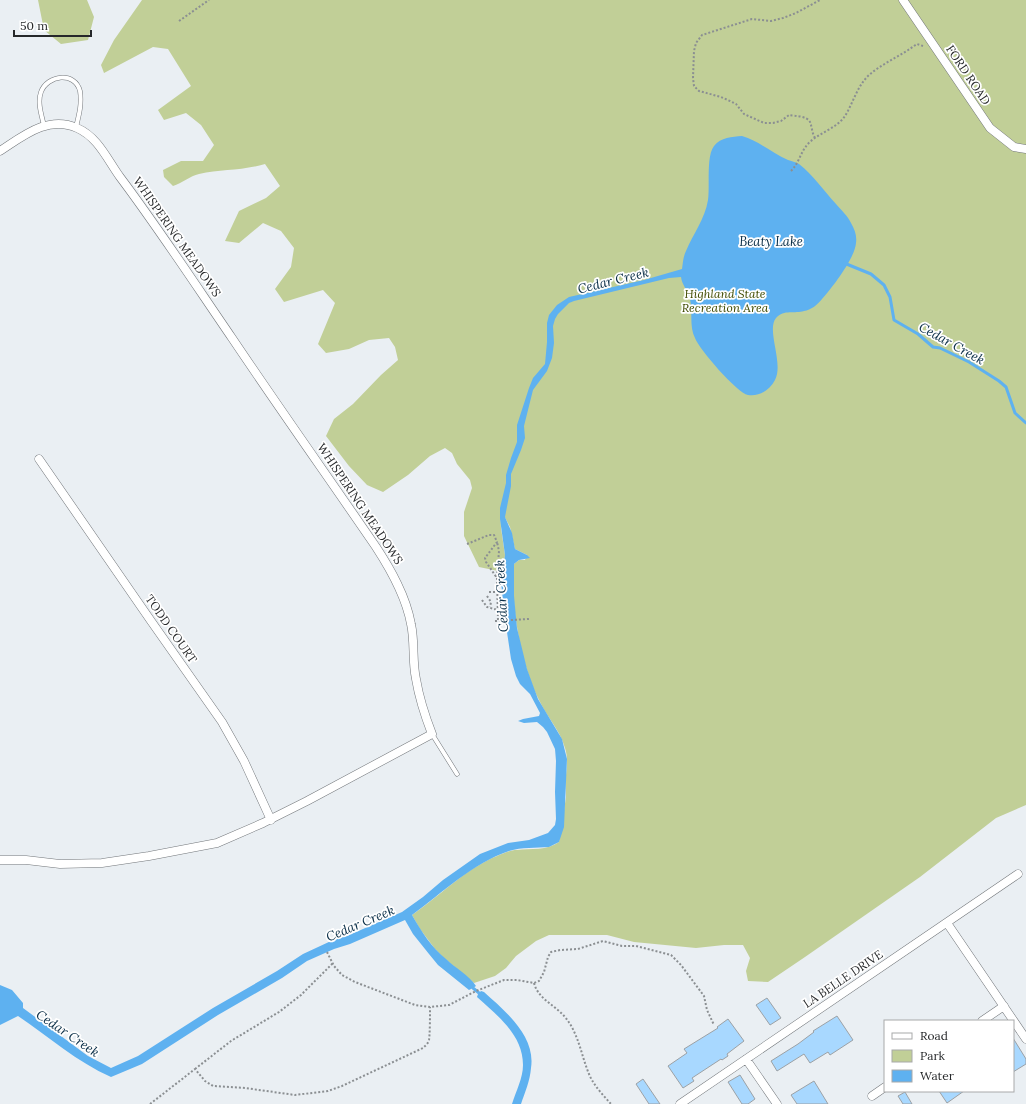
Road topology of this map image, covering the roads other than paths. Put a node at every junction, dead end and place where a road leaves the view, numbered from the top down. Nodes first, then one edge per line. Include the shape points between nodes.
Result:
1 (904, 0) edge
2 (44, 126) junction
3 (76, 127) junction
4 (1026, 149) edge
5 (0, 151) edge
6 (39, 459) dead end
7 (432, 734) junction
8 (457, 774) dead end
9 (271, 820) junction
10 (0, 860) edge
11 (1018, 874) dead end
12 (947, 923) junction
13 (1004, 1006) junction
14 (983, 1020) edge
15 (1013, 1020) edge
16 (1014, 1021) edge
17 (1026, 1039) edge
18 (746, 1059) junction
19 (884, 1088) edge
20 (872, 1096) dead end
21 (680, 1104) edge
22 (777, 1104) edge

1 - 4 street, FORD ROAD via 990,128 1014,147
2 - 3 street via 64,124
2 - 3 lane via 40,104 41,92 48,81 60,76 73,80 80,89 81,106
2 - 5 street via 27,133
3 - 7 street, WHISPERING MEADOWS via 98,143 391,571 406,605 411,624 415,678
6 - 9 street, TODD COURT via 222,722
7 - 8 lane
7 - 9 street
9 - 10 street via 217,843 102,863 60,864
11 - 12 street, LA BELLE DRIVE
12 - 13 street
12 - 18 street, LA BELLE DRIVE
13 - 14 street
13 - 15 street
16 - 17 street
18 - 21 street, LA BELLE DRIVE
18 - 22 street
19 - 20 street

